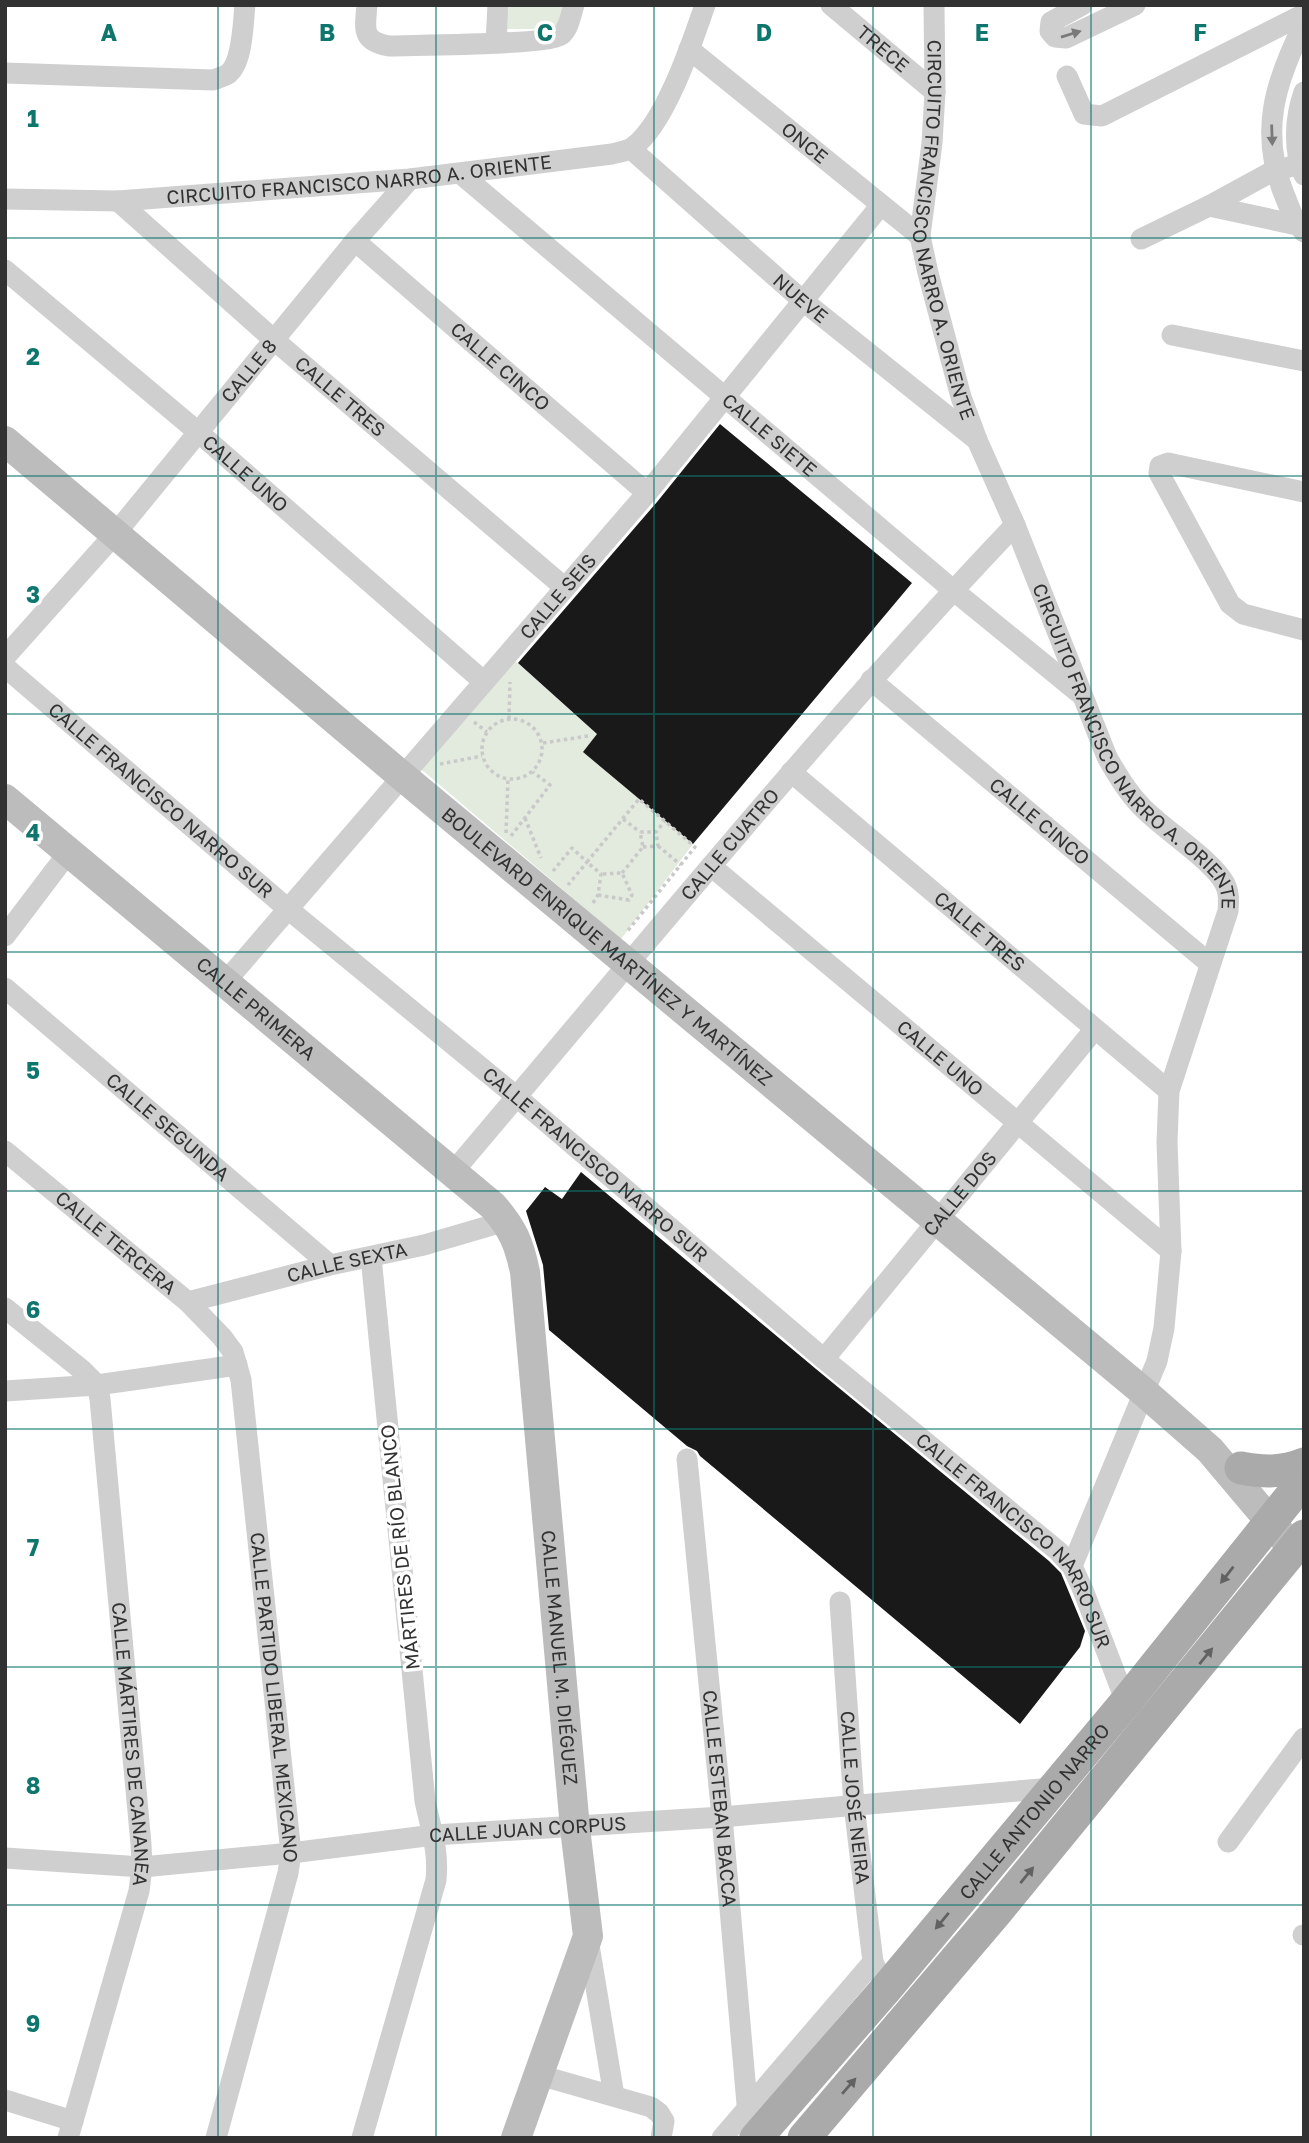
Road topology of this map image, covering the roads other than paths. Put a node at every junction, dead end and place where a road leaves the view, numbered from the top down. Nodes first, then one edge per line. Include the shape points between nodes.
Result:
1 (245, 5) edge
2 (498, 5) edge
3 (574, 5) edge
4 (705, 5) edge
5 (831, 5) edge
6 (934, 5) edge
7 (1082, 5) edge
8 (1135, 5) edge
9 (1304, 14) edge
10 (366, 16) edge
11 (1304, 24) edge
12 (496, 43) junction
13 (689, 49) junction
14 (5, 73) edge
15 (1067, 76) dead end
16 (935, 92) junction
17 (1303, 99) edge
18 (1274, 100) junction
19 (631, 149) junction
20 (1301, 169) edge
21 (1275, 170) junction
22 (461, 174) junction
23 (410, 179) junction
24 (5, 199) edge
25 (118, 201) junction
26 (881, 205) junction
27 (1209, 206) junction
28 (1301, 227) edge
29 (920, 236) junction
30 (1141, 240) dead end
31 (355, 241) junction
32 (5, 270) edge
33 (802, 300) junction
34 (1172, 335) dead end
35 (274, 339) junction
36 (1304, 360) edge
37 (725, 398) junction
38 (198, 432) junction
39 (977, 440) junction
40 (5, 441) edge
41 (1304, 492) edge
42 (647, 493) junction
43 (1015, 525) junction
44 (115, 534) junction
45 (564, 587) junction
46 (953, 590) junction
47 (1304, 630) edge
48 (5, 657) edge
49 (5, 667) edge
50 (871, 680) junction
51 (482, 681) junction
52 (1081, 694) junction
53 (791, 772) junction
54 (402, 776) junction
55 (5, 799) edge
56 (68, 853) junction
57 (711, 866) junction
58 (288, 909) junction
59 (5, 936) edge
60 (624, 951) junction
61 (1209, 963) junction
62 (226, 981) junction
63 (5, 988) edge
64 (1094, 1030) junction
65 (1169, 1091) junction
66 (517, 1097) junction
67 (1017, 1124) junction
68 (5, 1151) edge
69 (453, 1172) junction
70 (936, 1220) junction
71 (506, 1221) junction
72 (1171, 1251) junction
73 (371, 1257) junction
74 (330, 1265) junction
75 (188, 1302) junction
76 (5, 1308) edge
77 (222, 1337) joint
78 (824, 1359) junction
79 (237, 1365) junction
80 (96, 1385) junction
81 (5, 1391) edge
82 (1145, 1393) junction
83 (1210, 1450) junction
84 (687, 1459) dead end
85 (1304, 1464) edge
86 (1241, 1468) junction
87 (1292, 1502) edge
88 (1300, 1548) edge
89 (1072, 1566) junction
90 (840, 1602) dead end
91 (1125, 1702) junction
92 (1304, 1738) edge
93 (1052, 1788) junction
94 (854, 1805) junction
95 (722, 1817) junction
96 (575, 1828) junction
97 (434, 1835) junction
98 (1228, 1842) dead end
99 (291, 1853) junction
100 (5, 1858) edge
101 (142, 1867) junction
102 (588, 1936) junction
103 (880, 1976) junction
104 (539, 2075) junction
105 (614, 2096) junction
106 (5, 2100) edge
107 (752, 2123) edge
108 (71, 2129) edge
109 (216, 2138) edge
110 (362, 2138) edge
111 (516, 2138) edge
112 (661, 2138) edge
113 (722, 2138) edge
114 (750, 2138) edge
115 (804, 2138) edge

1 - 14 street via 236,62 229,73 213,80
2 - 12 street
3 - 12 street via 560,36
4 - 13 street
5 - 16 street, TRECE
6 - 16 street, CIRCUITO FRANCISCO NARRO A. ORIENTE
7 -> 8 street via 1051,22 1055,37 1066,37
9 - 15 street via 1102,116 1084,114
10 - 12 street via 368,37 375,44
11 - 18 street
13 - 19 street via 658,117
13 - 26 street, ONCE
16 - 29 street, CIRCUITO FRANCISCO NARRO A. ORIENTE
17 - 18 street
17 - 20 street via 1296,128
18 -> 21 street
19 - 22 street, CIRCUITO FRANCISCO NARRO A. ORIENTE
19 - 33 street, NUEVE
20 - 21 street
21 - 27 street
21 - 28 street
22 - 23 street, CIRCUITO FRANCISCO NARRO A. ORIENTE
22 - 37 street, CALLE SIETE
23 - 25 street, CIRCUITO FRANCISCO NARRO A. ORIENTE
23 - 31 street, CALLE 8
24 - 25 street, CIRCUITO FRANCISCO NARRO A. ORIENTE
25 - 35 street, CALLE TRES
26 - 29 street, ONCE
26 - 33 street, CALLE SEIS
27 - 28 street
27 - 30 street
29 - 39 street, CIRCUITO FRANCISCO NARRO A. ORIENTE via 961,397
31 - 35 street, CALLE 8
31 - 42 street, CALLE CINCO
32 - 38 street, CALLE UNO
33 - 37 street, CALLE SEIS
33 - 39 street, NUEVE
34 - 36 street
35 - 38 street, CALLE 8
35 - 45 street, CALLE TRES
37 - 42 street, CALLE SEIS
37 - 46 street, CALLE SIETE
38 - 44 street, CALLE 8
38 - 51 street, CALLE UNO
39 - 43 street, CIRCUITO FRANCISCO NARRO A. ORIENTE
40 - 44 street, BOULEVARD ENRIQUE MARTÍNEZ Y MARTÍNEZ
41 - 47 street via 1168,463 1160,466 1159,473 1230,604 1243,614
42 - 45 street, CALLE SEIS
43 - 46 street, CALLE CUATRO
43 - 52 street, CIRCUITO FRANCISCO NARRO A. ORIENTE
44 - 48 street, CALLE 8
44 - 54 street, BOULEVARD ENRIQUE MARTÍNEZ Y MARTÍNEZ
45 - 51 street, CALLE SEIS
46 - 50 street, CALLE CUATRO
46 - 52 street, CALLE SIETE
49 - 58 street, CALLE FRANCISCO NARRO SUR
50 - 53 street, CALLE CUATRO
50 - 61 street, CALLE CINCO
51 - 54 street, CALLE SEIS
52 - 61 street, CIRCUITO FRANCISCO NARRO A. ORIENTE via 1123,785 1225,884 1228,911
53 - 57 street, CALLE CUATRO
53 - 64 street, CALLE TRES
54 - 58 street, CALLE SEIS
54 - 60 street, BOULEVARD ENRIQUE MARTÍNEZ Y MARTÍNEZ
55 - 56 street, CALLE PRIMERA
56 - 59 street
56 - 62 street, CALLE PRIMERA
57 - 60 street, CALLE CUATRO
57 - 67 street, CALLE UNO
58 - 62 street, CALLE SEIS
58 - 66 street, CALLE FRANCISCO NARRO SUR
60 - 66 street, CALLE CUATRO
60 - 70 street, BOULEVARD ENRIQUE MARTÍNEZ Y MARTÍNEZ
61 - 65 street, CIRCUITO FRANCISCO NARRO A. ORIENTE
62 - 69 street, CALLE PRIMERA
63 - 74 street, CALLE SEGUNDA
64 - 65 street, CALLE TRES
64 - 67 street, CALLE DOS
65 - 72 street, CIRCUITO FRANCISCO NARRO A. ORIENTE
66 - 69 street, CALLE CUATRO
66 - 78 street, CALLE FRANCISCO NARRO SUR
67 - 70 street, CALLE DOS
67 - 72 street, CALLE UNO
68 - 75 street, CALLE TERCERA
69 - 71 street, CALLE PRIMERA
70 - 78 street, CALLE DOS
70 - 82 street, BOULEVARD ENRIQUE MARTÍNEZ Y MARTÍNEZ
71 - 73 street, CALLE SEXTA
71 - 96 street, CALLE MANUEL M. DIÉGUEZ via 525,1272
72 - 82 street, CIRCUITO FRANCISCO NARRO A. ORIENTE via 1164,1328
73 - 74 street, CALLE SEXTA
73 - 97 street, MÁRTIRES DE RÍO BLANCO via 425,1801
74 - 75 street, CALLE SEXTA
75 - 77 street, CALLE TERCERA
76 - 80 street
77 - 79 street, CALLE PARTIDO LIBERAL MEXICANO
78 - 89 street, CALLE FRANCISCO NARRO SUR
79 - 80 street
79 - 99 street, CALLE PARTIDO LIBERAL MEXICANO
80 - 81 street
80 - 101 street, CALLE MÁRTIRES DE CANANEA
82 - 83 street, BOULEVARD ENRIQUE MARTÍNEZ Y MARTÍNEZ
82 - 89 street, CIRCUITO FRANCISCO NARRO A. ORIENTE
83 - 86 street, BOULEVARD ENRIQUE MARTÍNEZ Y MARTÍNEZ
83 - 87 street, BOULEVARD ENRIQUE MARTÍNEZ Y MARTÍNEZ
84 - 95 street, CALLE ESTEBAN BACCA
85 - 86 main road via 1279,1472
86 - 87 street, BOULEVARD ENRIQUE MARTÍNEZ Y MARTÍNEZ
87 - 88 street, BOULEVARD ENRIQUE MARTÍNEZ Y MARTÍNEZ
87 -> 91 main road, CALLE ANTONIO NARRO
115 -> 88 main road, CALLE ANTONIO NARRO
89 - 91 street, CALLE FRANCISCO NARRO SUR
90 - 94 street, CALLE JOSÉ NEIRA
91 - 93 main road, CALLE ANTONIO NARRO
92 - 98 street
93 - 94 street, CALLE JUAN CORPUS
93 -> 103 main road, CALLE ANTONIO NARRO
94 - 95 street, CALLE JUAN CORPUS
94 - 103 street, CALLE JOSÉ NEIRA
95 - 96 street, CALLE JUAN CORPUS
95 - 107 street, CALLE ESTEBAN BACCA
96 - 97 street, CALLE JUAN CORPUS
96 - 102 street, CALLE MANUEL M. DIÉGUEZ
97 - 99 street, CALLE JUAN CORPUS
97 - 110 street, MÁRTIRES DE RÍO BLANCO via 436,1880
99 - 101 street, CALLE JUAN CORPUS
99 - 109 street, CALLE PARTIDO LIBERAL MEXICANO
100 - 101 street, CALLE JUAN CORPUS
101 - 108 street, CALLE MÁRTIRES DE CANANEA
102 - 104 street
102 - 105 street, CALLE MANUEL M. DIÉGUEZ
103 - 107 main road, CALLE ANTONIO NARRO
104 - 105 street
104 - 111 street
105 - 112 street via 659,2113 664,2121
106 - 108 street
107 - 113 street
107 - 114 street, CALLE ESTEBAN BACCA

